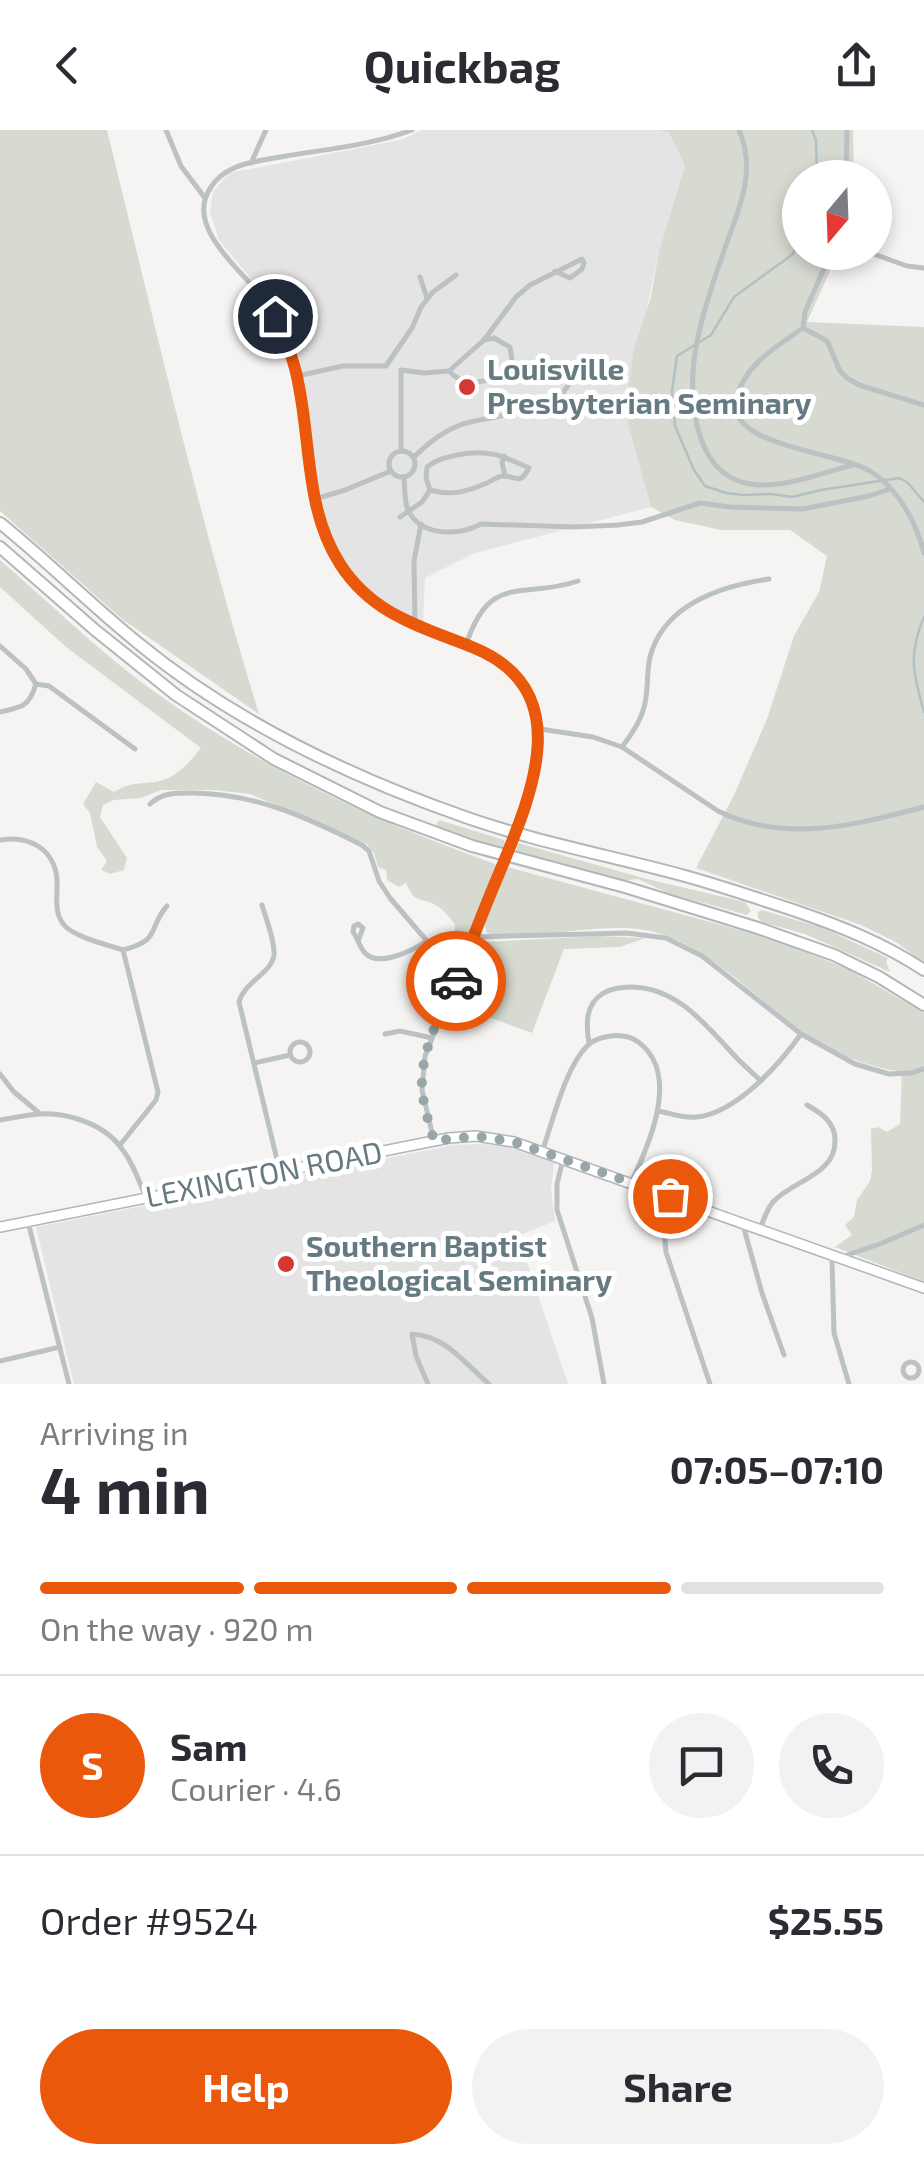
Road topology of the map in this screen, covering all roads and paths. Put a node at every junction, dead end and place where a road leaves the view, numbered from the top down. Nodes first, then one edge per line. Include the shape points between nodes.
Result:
1 (166, 130) edge
2 (266, 130) edge
3 (412, 130) edge
4 (739, 130) edge
5 (848, 130) edge
6 (847, 160) edge
7 (251, 163) junction
8 (206, 198) junction
9 (892, 260) edge
10 (924, 268) edge
11 (823, 270) edge
12 (554, 271) junction
13 (456, 275) dead end
14 (420, 277) dead end
15 (428, 299) junction
16 (803, 328) junction
17 (484, 340) junction
18 (448, 371) junction
19 (296, 376) junction
20 (574, 376) dead end
21 (924, 406) edge
22 (401, 451) junction
23 (504, 456) junction
24 (414, 457) junction
25 (855, 464) junction
26 (391, 470) junction
27 (505, 476) junction
28 (404, 477) junction
29 (889, 488) junction
30 (430, 490) junction
31 (315, 499) junction
32 (410, 512) junction
33 (400, 517) dead end
34 (0, 523) edge
35 (421, 524) junction
36 (0, 547) edge
37 (924, 553) edge
38 (769, 579) dead end
39 (578, 581) dead end
40 (414, 626) junction
41 (466, 645) junction
42 (0, 646) edge
43 (36, 684) junction
44 (0, 712) edge
45 (538, 729) junction
46 (622, 746) junction
47 (135, 748) dead end
48 (150, 804) dead end
49 (924, 807) edge
50 (0, 840) edge
51 (262, 904) dead end
52 (167, 906) dead end
53 (473, 937) junction
54 (359, 939) dead end
55 (427, 942) junction
56 (123, 950) junction
57 (924, 970) edge
58 (456, 981) junction
59 (924, 1005) edge
60 (385, 1034) dead end
61 (801, 1034) junction
62 (432, 1038) junction
63 (589, 1043) junction
64 (291, 1055) dead end
65 (254, 1063) junction
66 (924, 1068) edge
67 (0, 1074) edge
68 (761, 1081) junction
69 (807, 1105) dead end
70 (658, 1111) junction
71 (40, 1114) junction
72 (0, 1120) edge
73 (434, 1141) junction
74 (120, 1145) junction
75 (542, 1152) junction
76 (563, 1159) junction
77 (280, 1172) junction
78 (631, 1183) junction
79 (670, 1196) junction
80 (146, 1198) junction
81 (28, 1221) junction
82 (742, 1222) junction
83 (924, 1224) edge
84 (0, 1226) edge
85 (760, 1228) junction
86 (840, 1257) junction
87 (924, 1288) edge
88 (60, 1346) junction
89 (784, 1355) dead end
90 (0, 1360) edge
91 (69, 1384) edge
92 (428, 1384) edge
93 (490, 1384) edge
94 (604, 1384) edge
95 (710, 1384) edge
96 (849, 1384) edge

1 - 8 street via 181,166
2 - 7 street
3 - 7 street
4 - 25 street via 748,158 746,182 695,350 697,426 710,460 732,480 748,484 806,480
5 - 6 street
7 - 8 street via 219,178
8 - 19 street via 210,234 275,316
9 - 10 street
11 - 16 street
12 - 12 street via 574,261 584,263 570,278
12 - 17 street via 516,297
13 - 15 street
14 - 15 street
15 - 19 street via 386,366
16 - 21 street via 826,340 852,382
16 - 25 street via 748,374 737,396 737,417 764,437
17 - 18 street
17 - 18 street via 510,347 508,372 466,382
18 - 22 street via 401,370
19 - 31 street
20 - 24 street via 552,402 462,424
22 - 24 street
22 - 26 street via 390,460
23 - 27 street
23 - 27 street via 529,468 518,479
23 - 30 street via 483,451 436,459 427,467
24 - 28 street via 415,468
25 - 29 street
26 - 28 street
26 - 31 street
27 - 30 street via 448,495
28 - 32 street
29 - 35 street via 802,508 700,504 618,525 480,524 450,533
29 - 37 street via 913,520
30 - 32 street
31 - 40 street via 346,573
32 - 33 street
32 - 35 street
34 - 57 highway via 140,645 260,727 326,761 468,818 684,876 866,936
35 - 40 street via 410,579
36 - 59 highway via 176,695 274,759 380,812 472,846 758,928 834,955
38 - 46 street via 716,591 671,620 652,650 643,711
39 - 41 street via 498,596 478,616
40 - 41 street
41 - 45 street via 519,680
42 - 43 street
43 - 44 street via 24,706
43 - 47 street via 49,686
45 - 46 street
45 - 53 street, bridge via 521,818
46 - 49 street via 718,811 761,826 846,826
48 - 55 street via 177,793 245,797 355,841
50 - 56 street via 39,846 56,873 57,908 66,927
51 - 65 street via 273,960 239,1002
52 - 56 street via 150,938
53 - 58 street
53 - 61 street via 627,932 666,938 702,956
54 - 55 street via 366,954 380,959
55 - 58 street via 443,973
56 - 74 street via 158,1092
58 - 62 street
60 - 62 street
61 - 66 street via 880,1072
61 - 68 street
62 - 73 street via 422,1081
63 - 68 street via 587,1018 596,998 612,989 651,989 698,1016
63 - 70 street via 621,1036 642,1044 658,1071
63 - 75 street via 574,1065
64 - 65 street
65 - 77 street
67 - 71 street
68 - 70 street via 700,1117
69 - 85 street via 830,1123 832,1155 775,1200
70 - 78 street
71 - 72 street
71 - 74 street via 84,1121
73 - 75 main road, LEXINGTON ROAD via 490,1137
73 - 77 main road, LEXINGTON ROAD
74 - 80 street
75 - 76 main road, LEXINGTON ROAD
76 - 78 main road, LEXINGTON ROAD
76 - 94 street via 558,1210 592,1318
77 - 80 main road, LEXINGTON ROAD
78 - 79 main road, LEXINGTON ROAD
79 - 82 main road, LEXINGTON ROAD
79 - 95 street via 666,1252
80 - 81 main road, LEXINGTON ROAD
81 - 84 main road, LEXINGTON ROAD
81 - 88 street
82 - 85 main road, LEXINGTON ROAD
82 - 89 street
83 - 86 street
85 - 86 main road, LEXINGTON ROAD
86 - 87 main road, LEXINGTON ROAD
86 - 96 street via 830,1264 832,1316
88 - 90 street
88 - 91 street
92 - 93 street via 412,1334 441,1340

